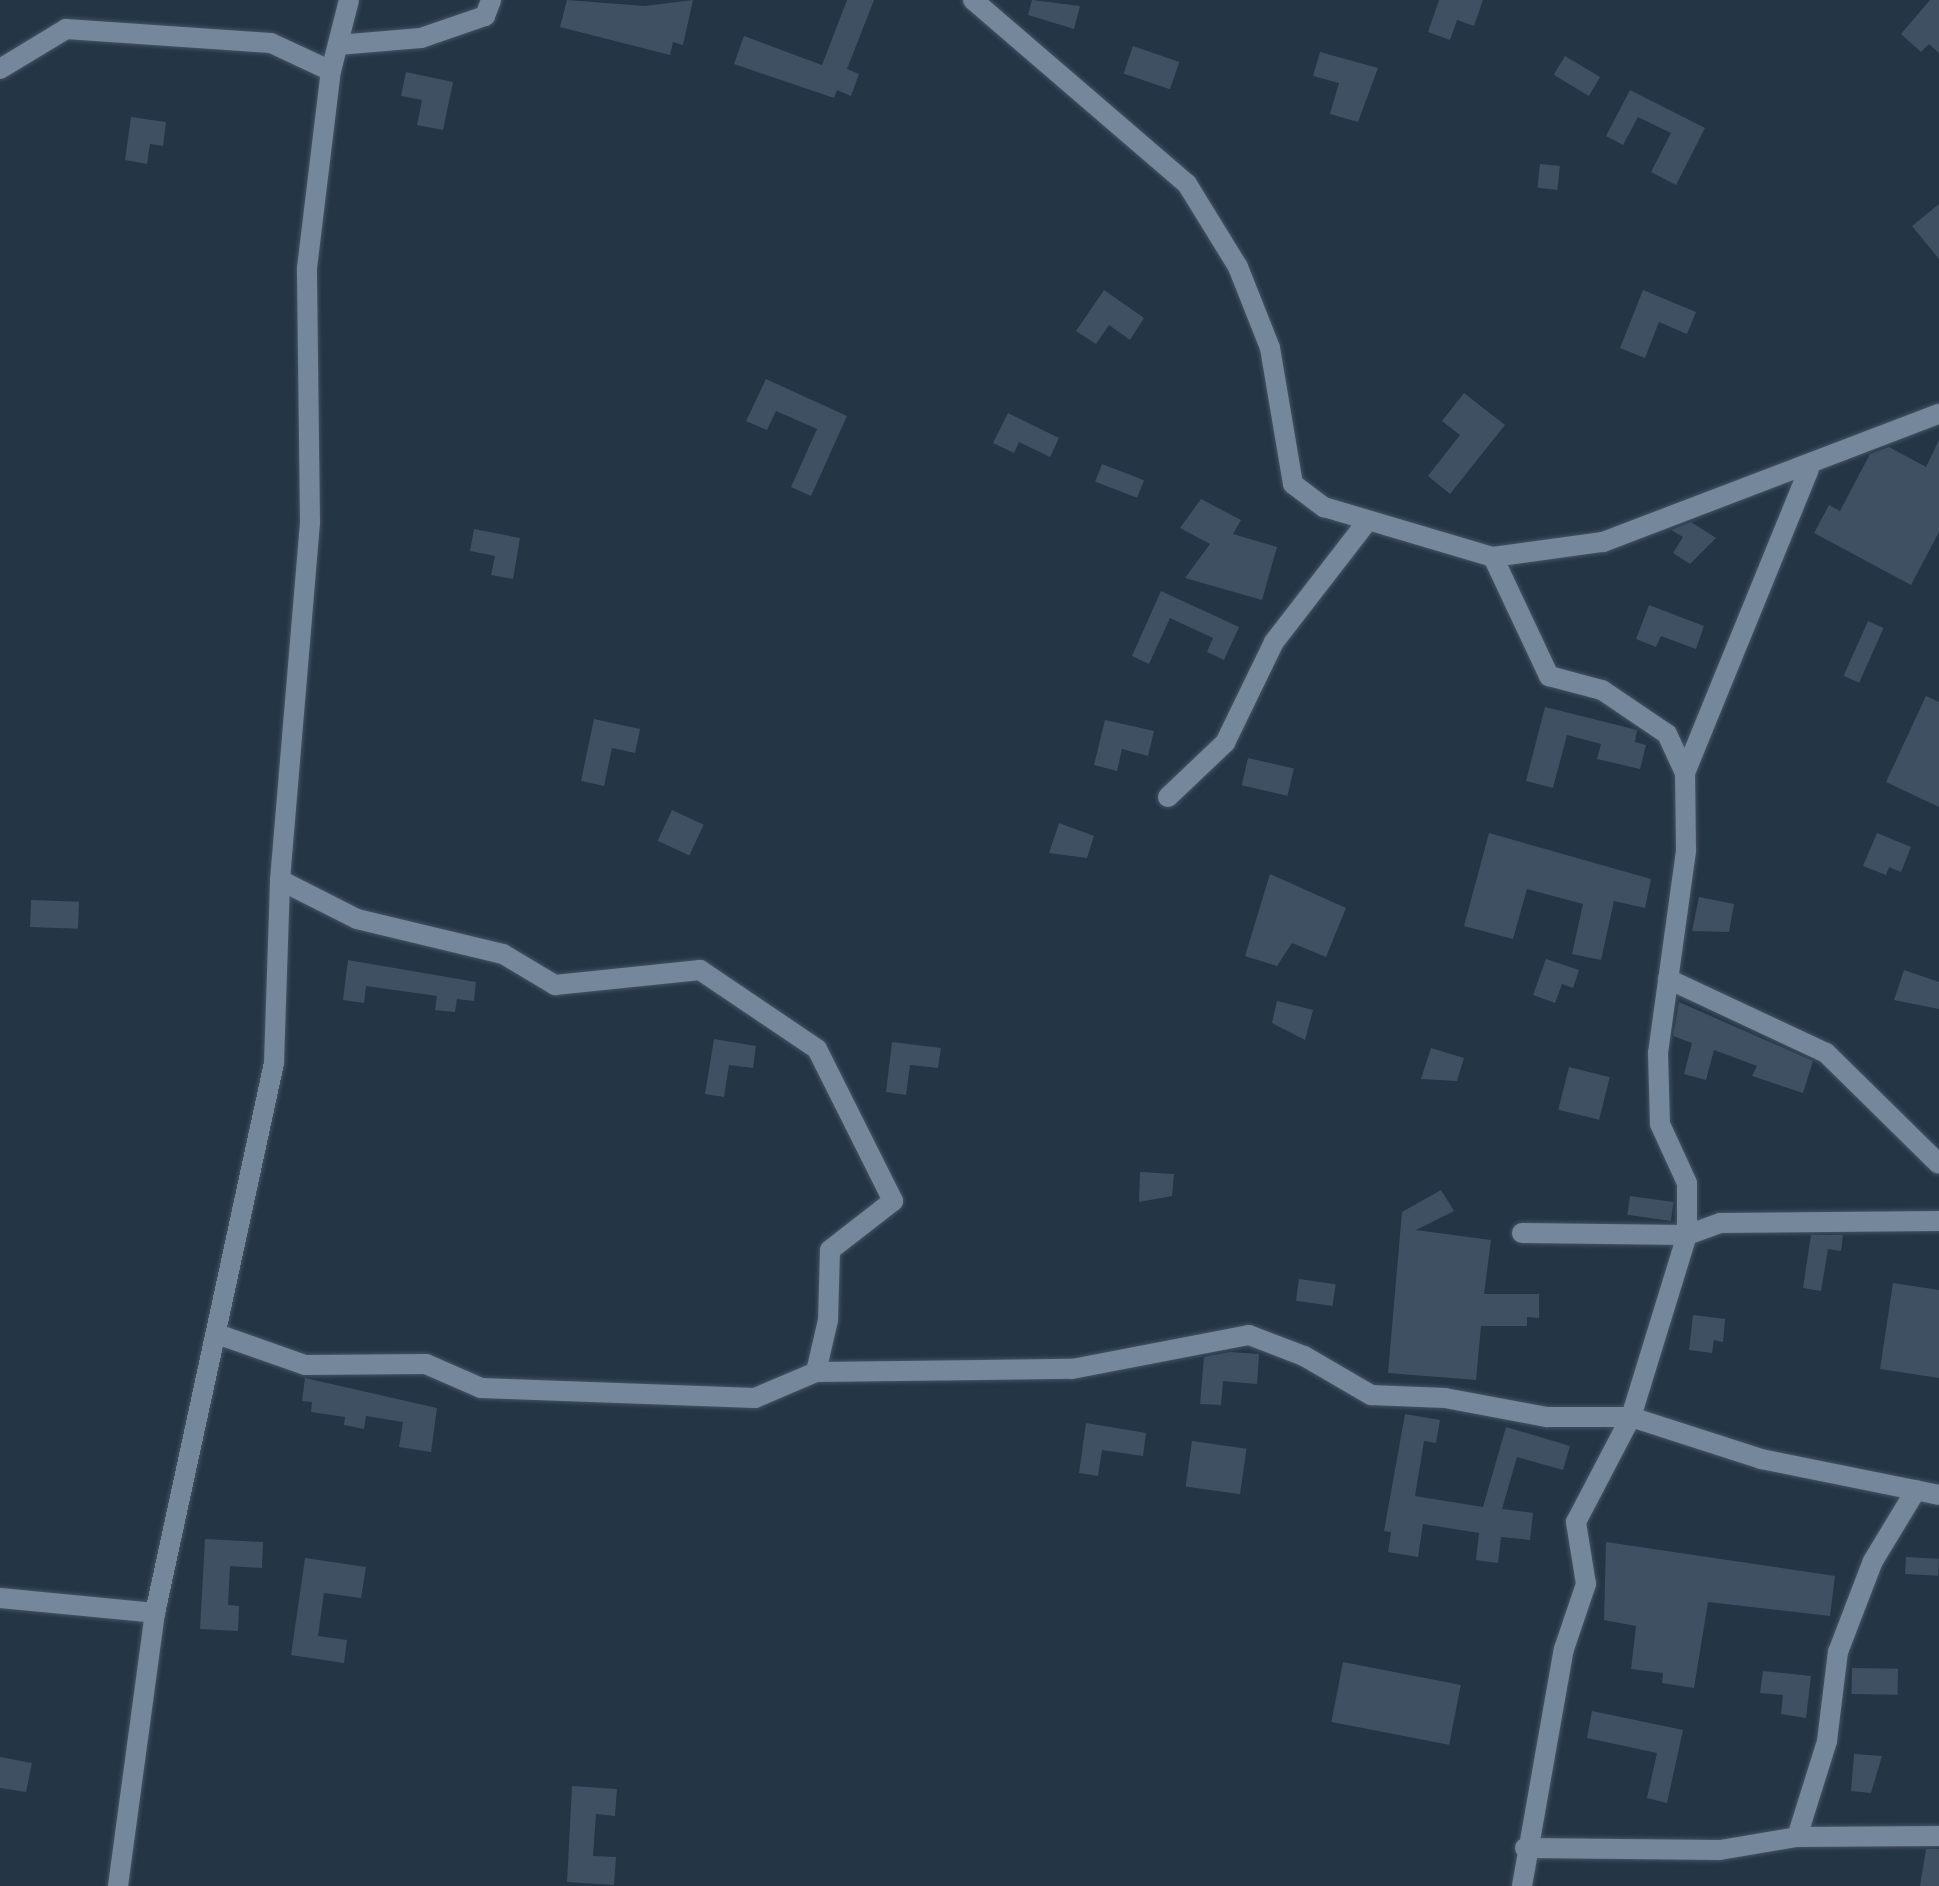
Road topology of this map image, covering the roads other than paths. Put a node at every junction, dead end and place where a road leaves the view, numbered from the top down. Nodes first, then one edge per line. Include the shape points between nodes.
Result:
1 (349, 0) edge
2 (491, 0) edge
3 (973, 0) edge
4 (338, 45) junction
5 (0, 69) edge
6 (331, 71) junction
7 (1939, 414) edge
8 (1809, 469) junction
9 (1366, 523) junction
10 (1493, 557) junction
11 (1685, 773) junction
12 (1168, 797) dead end
13 (280, 880) junction
14 (1668, 979) junction
15 (1939, 1164) edge
16 (1939, 1221) edge
17 (1522, 1233) dead end
18 (1687, 1235) junction
19 (217, 1334) junction
20 (816, 1372) junction
21 (1631, 1417) junction
22 (1916, 1490) junction
23 (1939, 1495) edge
24 (0, 1598) edge
25 (155, 1613) junction
26 (1939, 1836) edge
27 (1797, 1837) junction
28 (1525, 1848) junction
29 (118, 1886) edge
30 (1522, 1886) edge

1 - 4 street
2 - 4 street via 485,16 421,38
3 - 9 street via 1187,184 1238,267 1270,348 1293,484
4 - 6 street
5 - 6 street via 66,29 271,43
6 - 13 street via 307,268 310,521
7 - 8 street
8 - 10 street via 1603,542
8 - 11 street
9 - 10 street
9 - 12 street via 1274,642 1225,743
10 - 11 street via 1549,676 1602,690 1667,734
11 - 14 street via 1686,850
13 - 19 street via 274,1063
13 - 20 street via 357,919 503,954 555,985 700,970 817,1049 893,1201 830,1250 828,1320
14 - 15 street via 1826,1053
14 - 18 street via 1658,1053 1660,1124 1687,1183
16 - 18 street via 1720,1223
17 - 18 street
18 - 21 street
19 - 20 street via 305,1365 426,1364 481,1388 755,1398
19 - 25 street
20 - 21 street via 1072,1369 1249,1335 1304,1356 1371,1395 1445,1398 1547,1417
21 - 22 street via 1761,1459
21 - 28 street via 1576,1522 1586,1584 1564,1649
22 - 23 street
22 - 27 street via 1873,1561 1838,1652 1827,1741
24 - 25 street
25 - 29 street
26 - 27 street
27 - 28 street via 1720,1850
28 - 30 street

